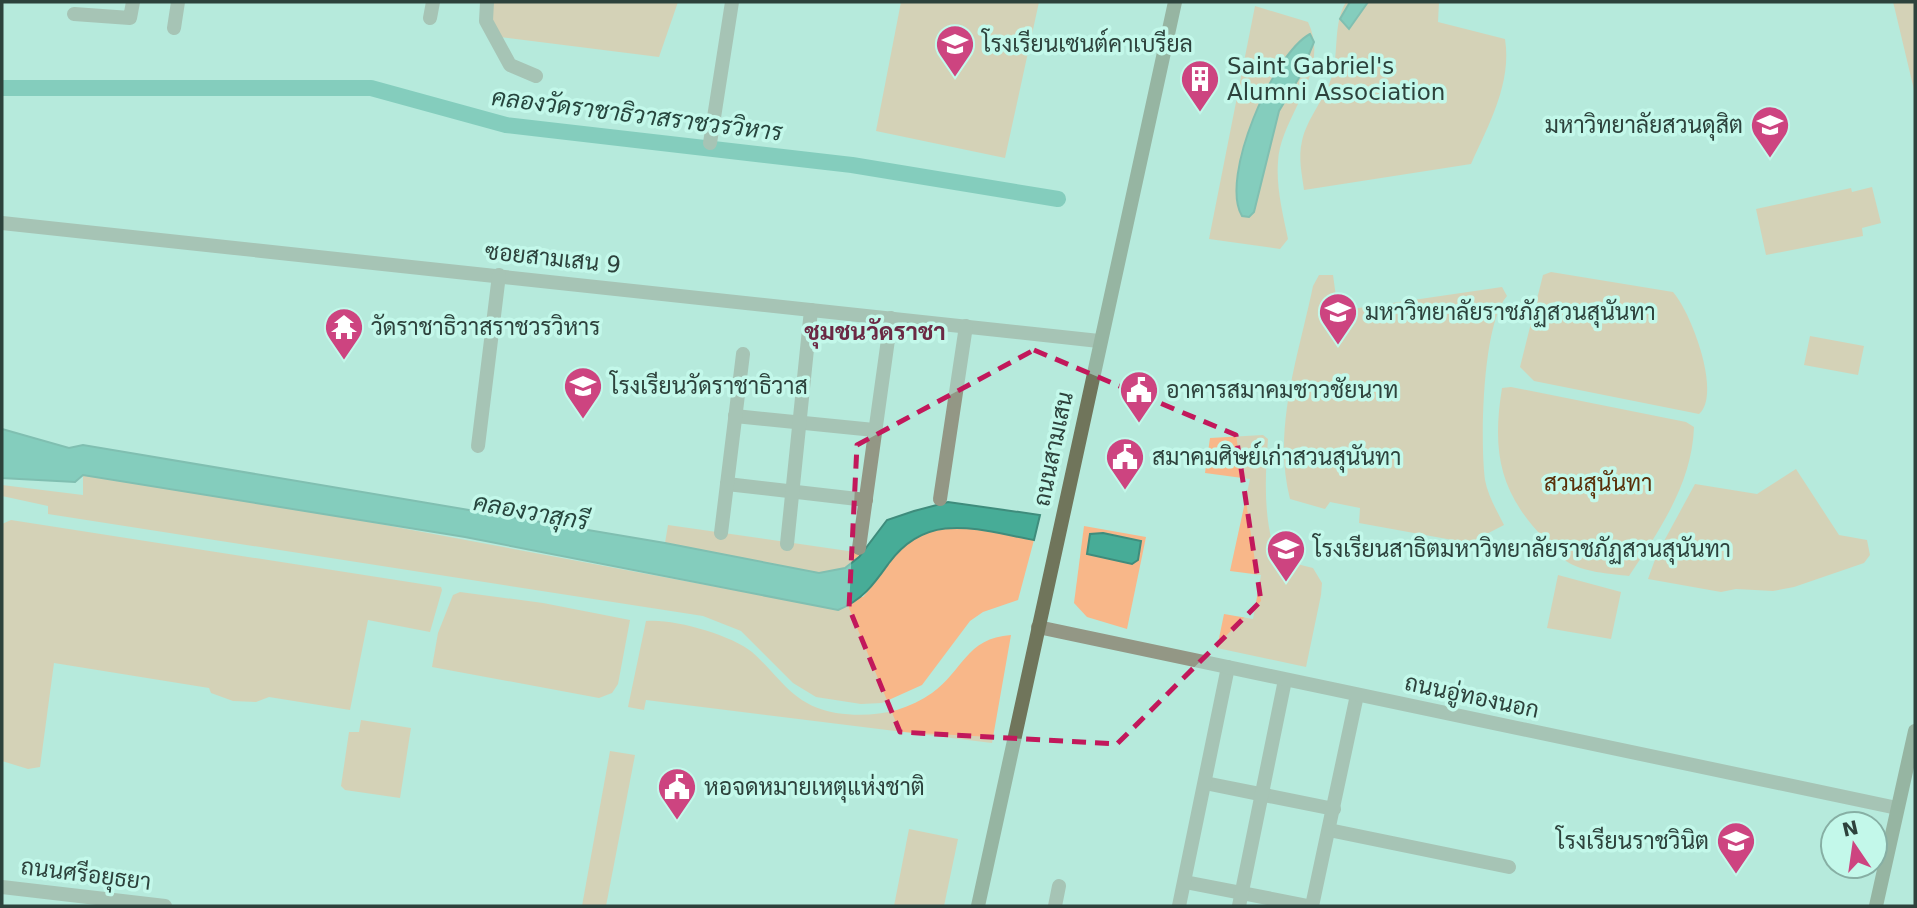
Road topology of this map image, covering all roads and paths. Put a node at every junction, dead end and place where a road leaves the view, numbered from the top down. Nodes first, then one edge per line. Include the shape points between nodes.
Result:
1 (133, 2) edge
2 (178, 2) edge
3 (433, 2) edge
4 (487, 2) edge
5 (732, 2) edge
6 (1175, 2) edge
7 (77, 8) edge
8 (430, 18) dead end
9 (174, 28) dead end
10 (536, 76) dead end
11 (710, 143) dead end
12 (2, 223) edge
13 (499, 275) junction
14 (811, 310) junction
15 (891, 318) junction
16 (966, 326) junction
17 (1100, 341) junction
18 (743, 354) dead end
19 (735, 416) junction
20 (801, 423) junction
21 (874, 430) junction
22 (478, 446) dead end
23 (727, 484) junction
24 (793, 491) junction
25 (940, 499) dead end
26 (866, 500) junction
27 (721, 533) dead end
28 (787, 544) dead end
29 (859, 548) dead end
30 (1038, 627) junction
31 (1228, 667) junction
32 (1285, 680) junction
33 (1357, 695) junction
34 (1915, 731) edge
35 (1205, 783) junction
36 (1262, 795) junction
37 (1897, 808) junction
38 (1334, 809) junction
39 (1329, 830) junction
40 (1509, 867) dead end
41 (1185, 882) junction
42 (1059, 886) dead end
43 (2, 887) edge
44 (61, 900) edge
45 (1240, 900) edge
46 (165, 906) edge
47 (978, 906) edge
48 (1055, 906) edge
49 (1180, 906) edge
50 (1310, 906) edge
51 (1876, 906) edge

1 - 7 street via 130,18 108,18
2 - 9 street
3 - 8 street
4 - 10 street via 486,21 510,65
5 - 11 street
6 - 17 main road, ถนนสามเสน
12 - 13 street, ซอยสามเสน 9
13 - 14 street, ซอยสามเสน 9
13 - 22 street
14 - 15 street, ซอยสามเสน 9
14 - 20 street
15 - 16 street, ซอยสามเสน 9
15 - 21 street
16 - 17 street, ซอยสามเสน 9
16 - 25 street
17 - 30 main road, ถนนสามเสน
18 - 19 street
19 - 20 street
19 - 23 street
20 - 21 street
20 - 24 street
21 - 26 street
23 - 24 street
23 - 27 street
24 - 26 street
24 - 28 street
26 - 29 street
30 - 31 street, ถนนอู่ทองนอก
30 - 47 main road, ถนนสามเสน
31 - 32 street, ถนนอู่ทองนอก
31 - 35 street
32 - 33 street, ถนนอู่ทองนอก
32 - 36 street
33 - 37 street, ถนนอู่ทองนอก
33 - 38 street
34 - 37 main road
35 - 36 street
35 - 41 street
36 - 38 street
36 - 45 street
37 - 51 main road
38 - 39 street
39 - 40 street
39 - 50 street
41 - 45 street
41 - 49 street
42 - 48 street
43 - 44 street, ถนนศรีอยุธยา
44 - 46 street, ถนนศรีอยุธยา
45 - 50 street

